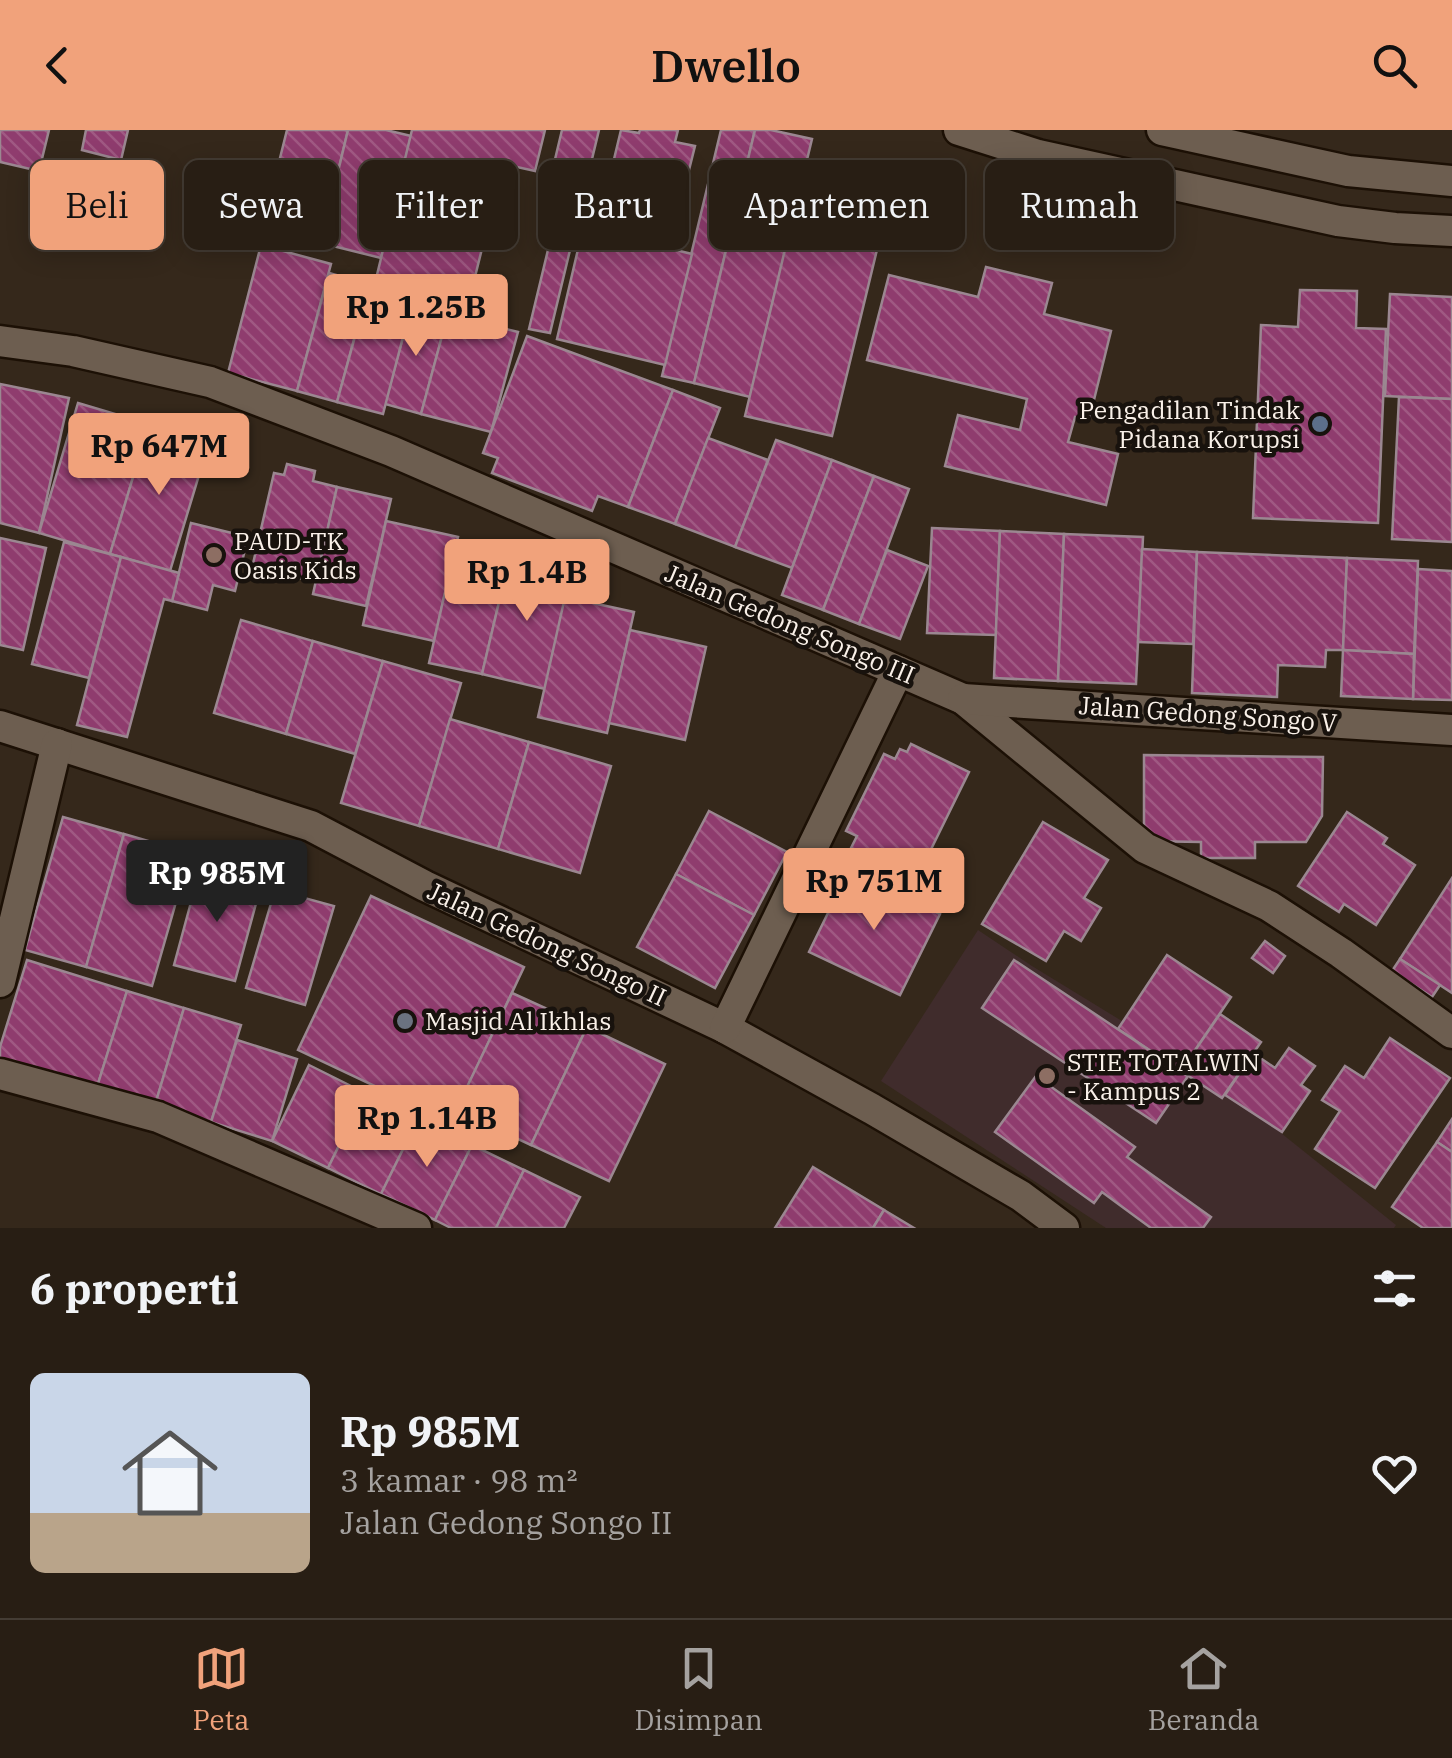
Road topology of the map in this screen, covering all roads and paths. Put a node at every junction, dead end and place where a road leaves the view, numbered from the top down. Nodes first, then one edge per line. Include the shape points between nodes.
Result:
1 (958, 130) edge
2 (1162, 130) edge
3 (1348, 171) junction
4 (1452, 182) edge
5 (1338, 221) junction
6 (1452, 231) edge
7 (0, 342) edge
8 (898, 671) junction
9 (964, 699) junction
10 (0, 726) edge
11 (1452, 730) edge
12 (58, 744) junction
13 (0, 982) edge
14 (725, 1028) junction
15 (1452, 1033) edge
16 (0, 1074) edge
17 (416, 1228) edge
18 (1064, 1228) edge

1 - 5 street via 1038,155
2 - 3 street
3 - 4 street
3 - 5 street
5 - 6 street
7 - 8 street, Jalan Gedong Songo III via 210,382 391,451
8 - 9 street, Jalan Gedong Songo III
8 - 14 street
9 - 11 street, Jalan Gedong Songo V
9 - 15 street, Jalan Gedong Songo III via 1145,848 1269,906
10 - 12 street, Jalan Gedong Songo II
12 - 13 street
12 - 14 street, Jalan Gedong Songo II via 311,826
14 - 18 street, Jalan Gedong Songo II via 988,1176
16 - 17 street via 158,1117

